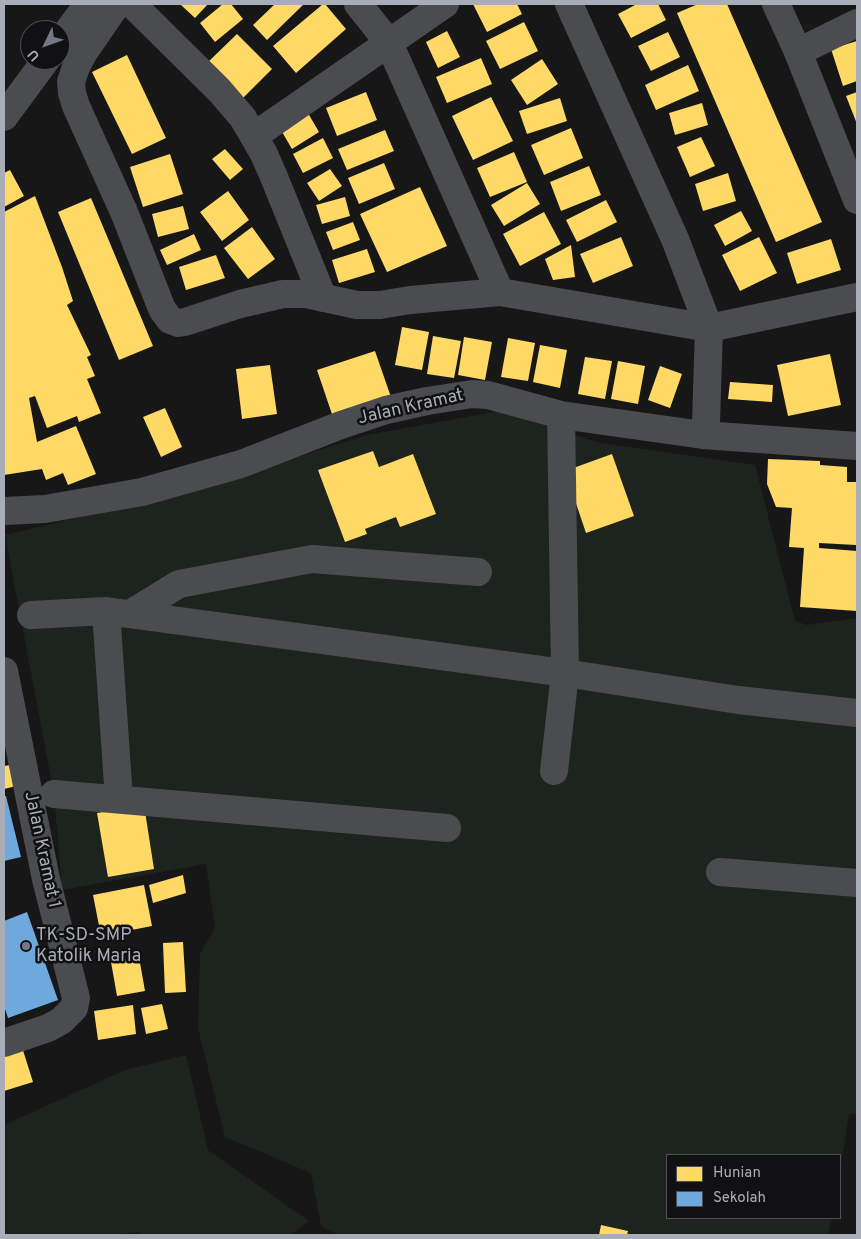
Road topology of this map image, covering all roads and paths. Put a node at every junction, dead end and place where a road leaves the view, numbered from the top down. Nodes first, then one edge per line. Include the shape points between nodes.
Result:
1 (88, 4) edge
2 (117, 4) edge
3 (132, 4) edge
4 (358, 4) edge
5 (445, 4) edge
6 (569, 4) edge
7 (776, 4) edge
8 (857, 23) edge
9 (70, 28) edge
10 (390, 43) junction
11 (798, 52) junction
12 (39, 70) edge
13 (4, 117) edge
14 (254, 136) junction
15 (857, 200) edge
16 (500, 292) junction
17 (857, 297) edge
18 (322, 298) junction
19 (709, 328) junction
20 (561, 415) junction
21 (703, 435) junction
22 (857, 446) edge
23 (4, 511) edge
24 (478, 572) dead end
25 (118, 613) junction
26 (32, 614) dead end
27 (4, 671) edge
28 (565, 673) junction
29 (857, 713) edge
30 (554, 771) dead end
31 (54, 794) dead end
32 (119, 799) junction
33 (447, 828) dead end
34 (720, 872) dead end
35 (857, 882) edge
36 (4, 1043) edge

1 - 9 street
2 - 18 street via 76,67 71,82 72,93 162,309 170,320 178,323 264,297 306,294
3 - 14 street via 219,90
4 - 10 street
5 - 10 street
6 - 19 street via 675,239
7 - 11 street
8 - 11 street
10 - 14 street
10 - 16 street
11 - 15 street
12 - 13 street
14 - 18 street via 274,177
16 - 18 street via 380,305 357,305
16 - 19 street
17 - 19 street
19 - 21 street
20 - 21 street, Jalan Kramat
20 - 23 street, Jalan Kramat via 488,395 455,395 386,410 341,424 241,464 142,492 45,509
20 - 28 street
21 - 22 street, Jalan Kramat
24 - 25 street via 312,560 179,584
25 - 26 street
25 - 28 street
25 - 32 street
27 - 36 street, Jalan Kramat 1 via 38,879 76,998 74,1008 61,1022
28 - 29 street via 738,700
28 - 30 street
31 - 32 street
32 - 33 street
34 - 35 street

